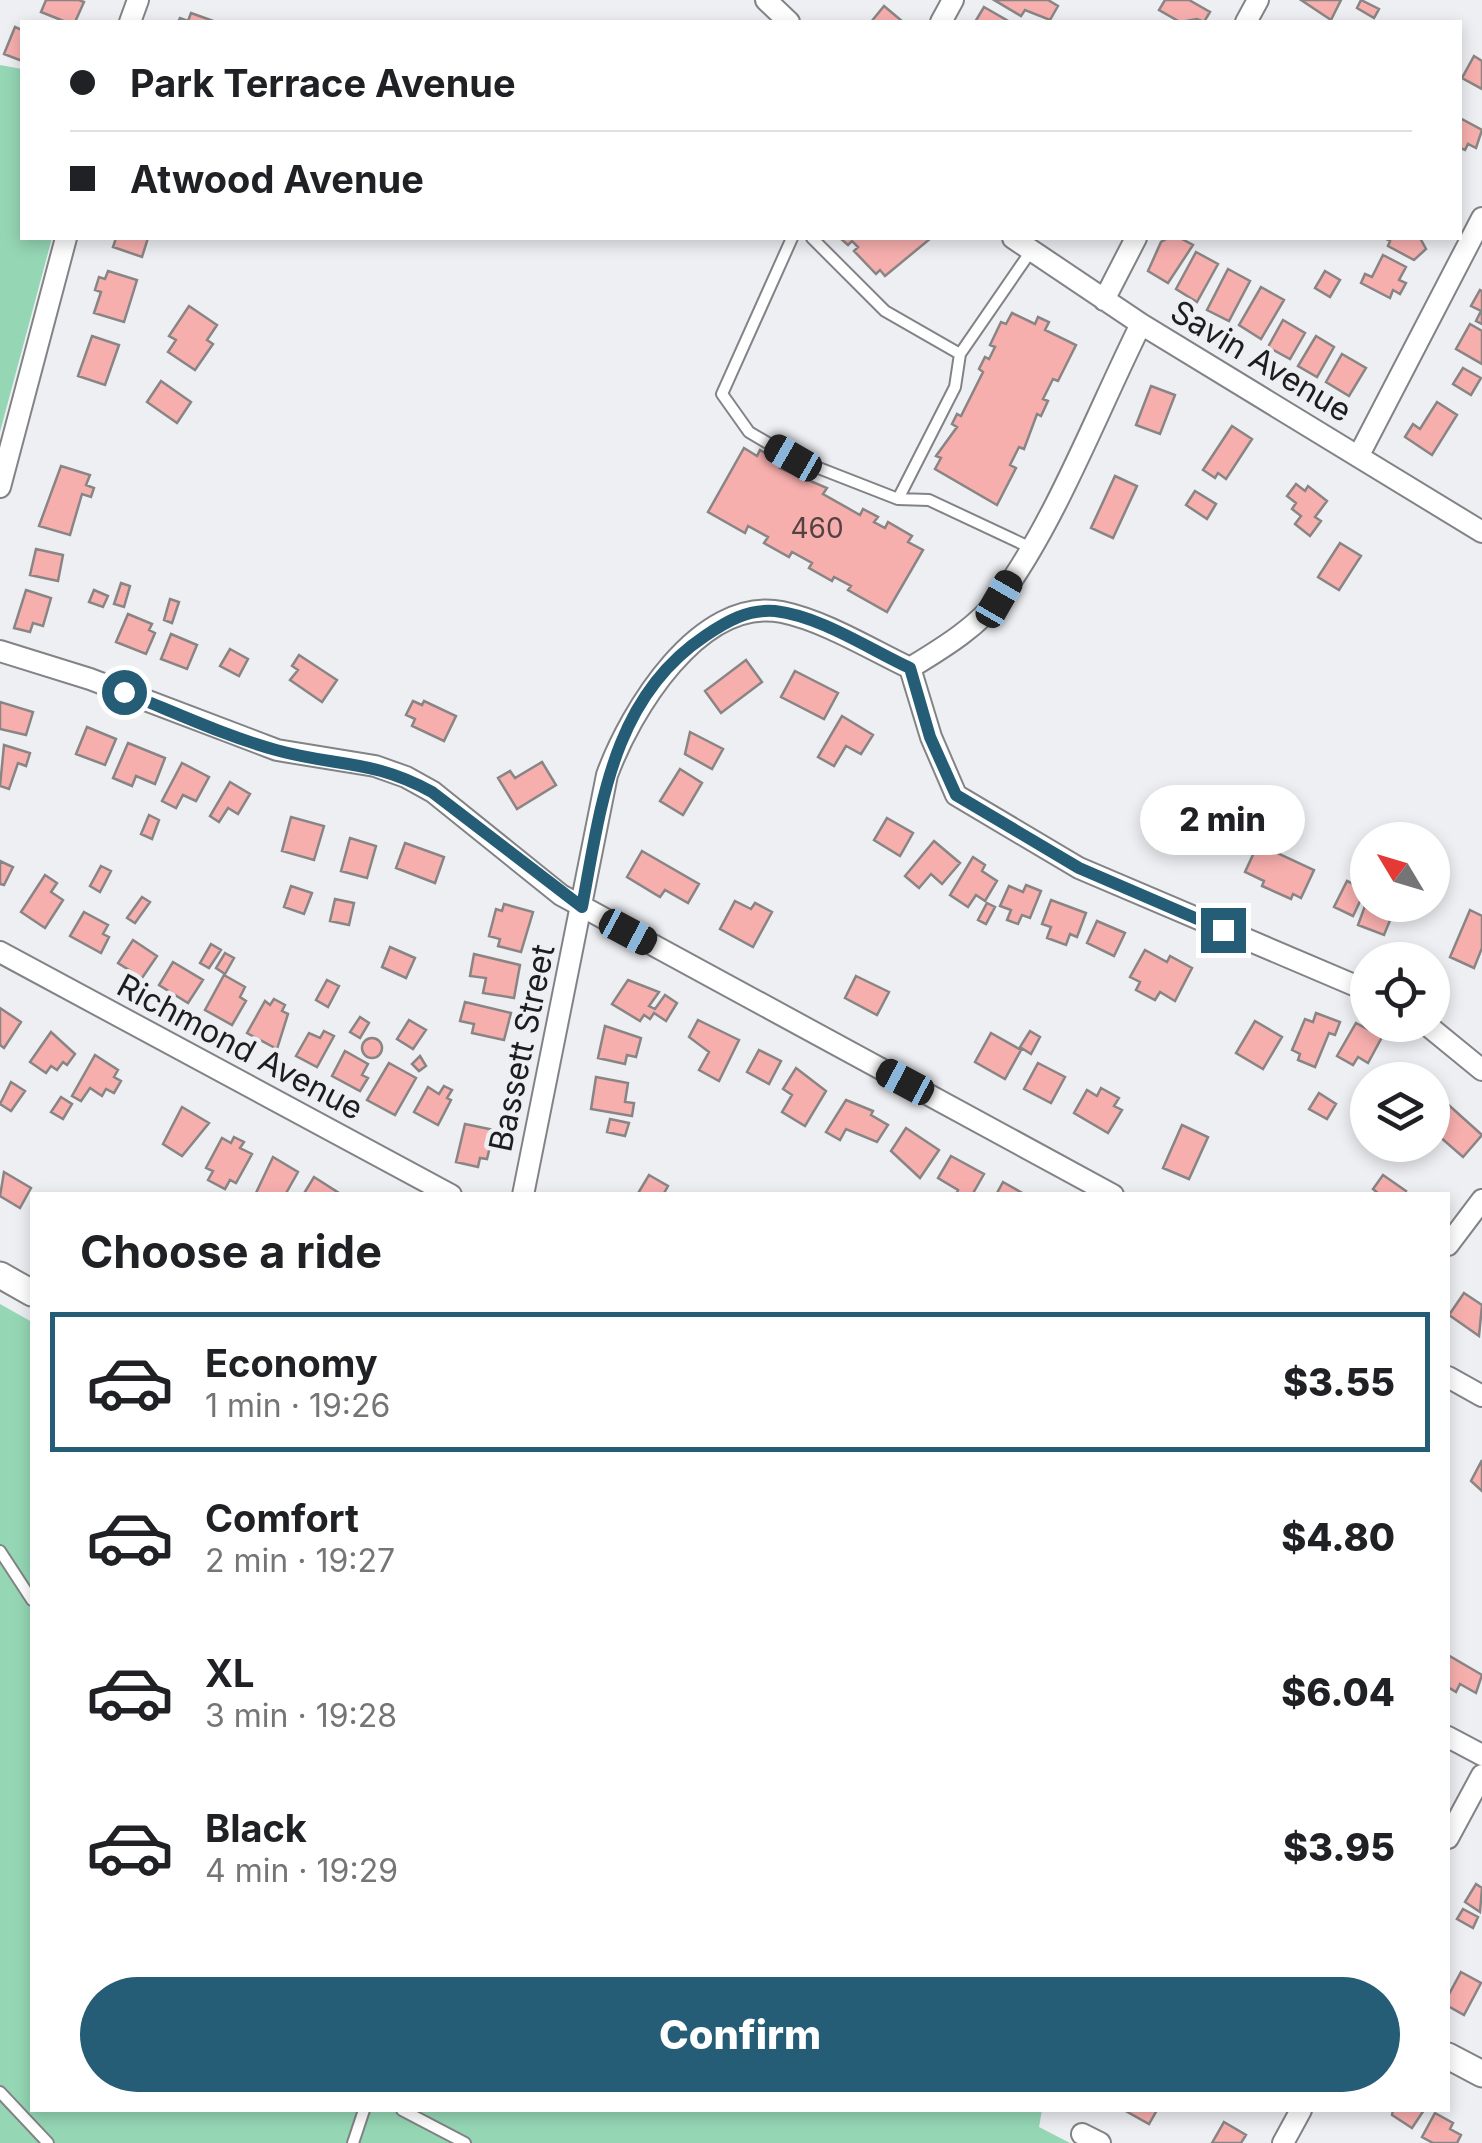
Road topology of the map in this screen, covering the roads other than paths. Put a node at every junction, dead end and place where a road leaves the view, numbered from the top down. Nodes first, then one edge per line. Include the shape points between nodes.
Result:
1 (766, 0) edge
2 (787, 20) edge
3 (1482, 218) edge
4 (65, 240) edge
5 (791, 240) edge
6 (814, 240) edge
7 (1016, 240) edge
8 (1135, 240) edge
9 (1031, 252) junction
10 (1104, 300) junction
11 (1141, 324) junction
12 (960, 354) junction
13 (1359, 455) junction
14 (0, 487) edge
15 (898, 499) junction
16 (1482, 532) edge
17 (1029, 547) junction
18 (0, 651) edge
19 (910, 668) junction
20 (582, 907) junction
21 (0, 952) edge
22 (1350, 983) edge
23 (1448, 1042) edge
24 (1482, 1070) edge
25 (445, 1192) edge
26 (524, 1192) edge
27 (1107, 1192) edge
28 (1482, 1200) edge
29 (1450, 1242) edge
30 (0, 1275) edge
31 (30, 1292) edge
32 (1450, 1378) edge
33 (1482, 1396) edge
34 (0, 1550) edge
35 (30, 1597) edge
36 (1450, 1737) edge
37 (1482, 1755) edge
38 (1482, 1775) edge
39 (1450, 1834) edge
40 (1450, 2057) edge
41 (1482, 2074) edge
42 (0, 2092) edge
43 (363, 2112) edge
44 (406, 2112) edge
45 (1300, 2112) edge
46 (48, 2143) edge
47 (353, 2143) edge
48 (465, 2143) edge
49 (1283, 2143) edge

1 - 2 street
3 - 13 street
4 - 14 street
5 - 15 lane via 722,394 749,432 793,458
6 - 12 lane via 884,310
7 - 9 street, Savin Avenue
8 - 10 street
9 - 10 street, Savin Avenue
9 - 12 lane
10 - 11 street, Savin Avenue
11 - 13 street, Savin Avenue
11 - 17 street
12 - 15 lane via 954,387
13 - 16 street, Savin Avenue
15 - 17 lane via 928,500
17 - 19 street via 999,599 952,642
18 - 20 street via 277,750 406,777
19 - 20 street, Bassett Street via 781,612 742,615 698,640 654,684 620,739
19 - 22 street via 956,795 1079,868
20 - 26 street, Bassett Street
20 - 27 street
21 - 25 street, Richmond Avenue
23 - 24 street
28 - 29 street
30 - 31 street
32 - 33 street
34 - 35 lane
36 - 37 street
38 - 39 street
40 - 41 street
42 - 46 lane
43 - 47 lane
44 - 48 lane
45 - 49 street

